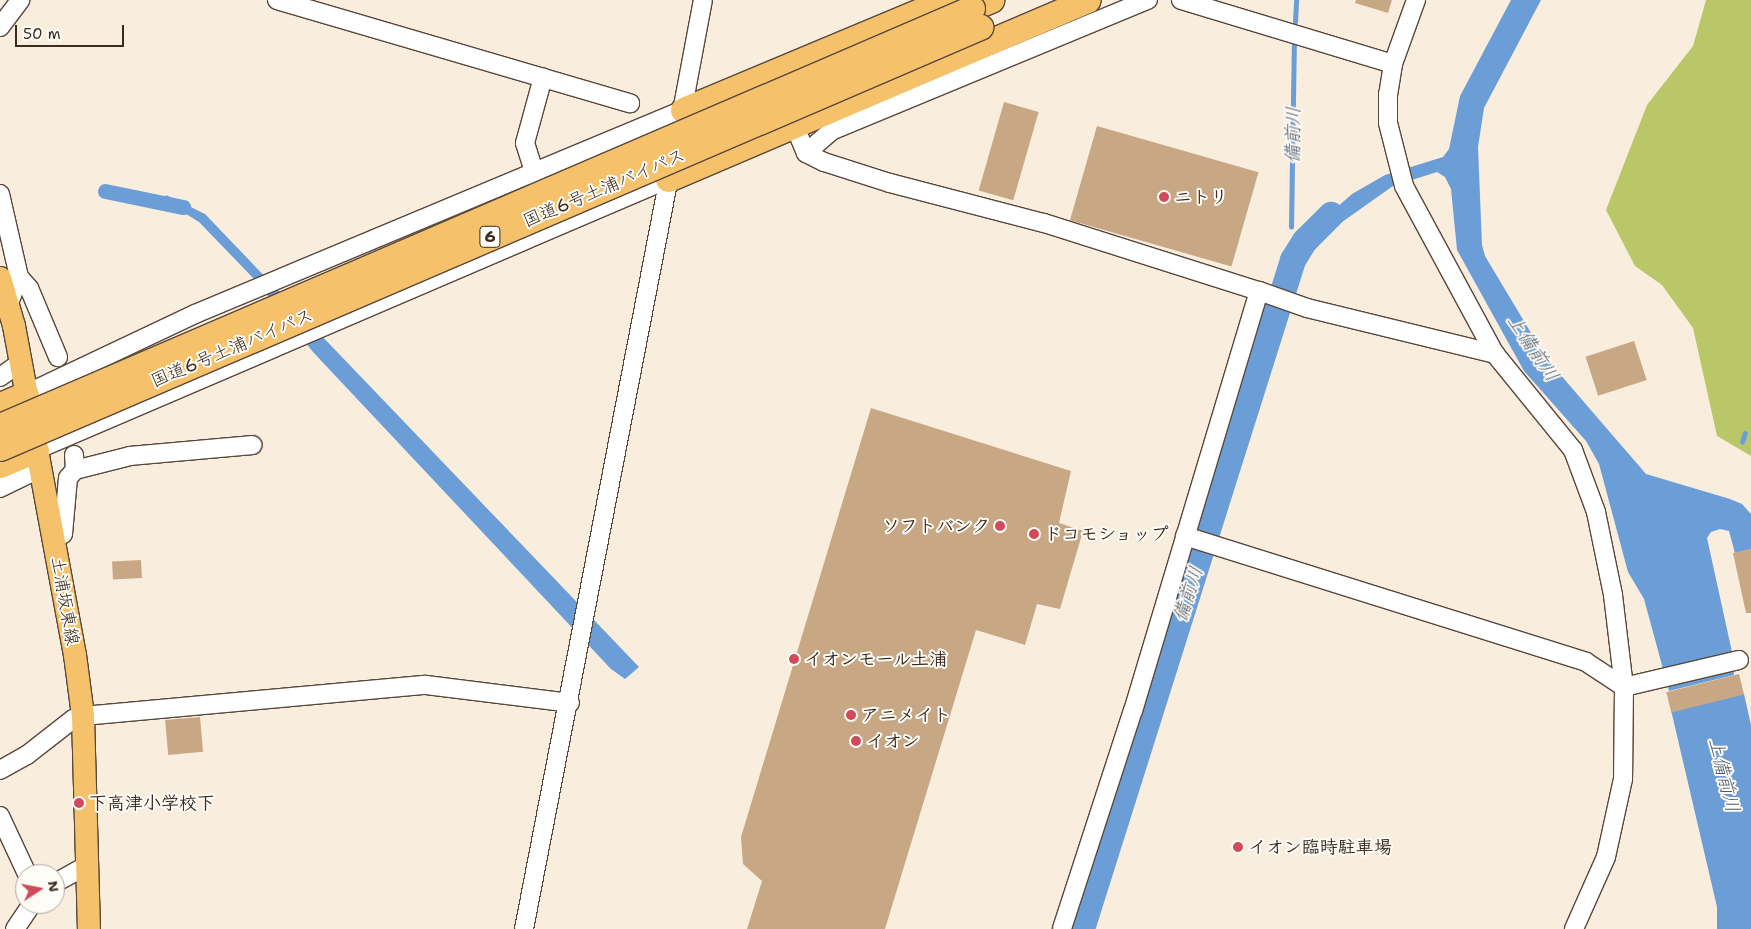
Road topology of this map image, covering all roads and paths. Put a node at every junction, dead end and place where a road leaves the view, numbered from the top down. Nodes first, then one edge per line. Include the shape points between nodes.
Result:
1 (20, 0) edge
2 (277, 0) edge
3 (703, 0) edge
4 (1044, 0) edge
5 (1087, 0) edge
6 (1148, 0) edge
7 (1181, 0) edge
8 (1416, 0) edge
9 (941, 1) edge
10 (981, 12) edge
11 (0, 27) edge
12 (1393, 64) junction
13 (543, 77) junction
14 (758, 81) junction
15 (630, 103) dead end
16 (683, 110) junction
17 (793, 126) junction
18 (806, 153) junction
19 (534, 173) junction
20 (668, 179) junction
21 (0, 194) edge
22 (556, 228) junction
23 (10, 277) edge
24 (1265, 292) junction
25 (1495, 354) junction
26 (58, 357) dead end
27 (20, 363) junction
28 (0, 378) edge
29 (26, 394) junction
30 (0, 405) edge
31 (0, 426) edge
32 (253, 445) dead end
33 (0, 448) edge
34 (38, 459) junction
35 (0, 465) edge
36 (0, 488) edge
37 (1191, 538) junction
38 (53, 539) junction
39 (1739, 660) dead end
40 (1624, 687) junction
41 (570, 702) junction
42 (83, 716) junction
43 (0, 770) edge
44 (0, 816) edge
45 (22, 864) edge
46 (88, 865) junction
47 (65, 878) edge
48 (25, 914) edge
49 (15, 929) edge
50 (89, 929) edge
51 (524, 929) edge
52 (1062, 929) edge
53 (1574, 929) edge

1 - 11 street
2 - 13 street
3 - 16 street
4 - 10 highway, 国道6号土浦バイパス / 6
5 - 17 highway
6 - 18 street via 831,131
7 - 12 street
8 - 12 street
9 - 14 highway
10 - 31 highway, 国道6号土浦バイパス / 6, bridge
10 - 33 highway, 国道6号土浦バイパス / 6, bridge
12 - 25 street via 1388,113 1394,155 1404,186
13 - 15 street
13 - 19 street via 525,143
14 - 16 highway
14 - 17 street via 772,86 784,100
16 - 19 street
16 - 20 street
17 - 18 street
17 - 20 highway
18 - 24 street via 890,184 1044,223
19 - 22 street
19 - 29 street via 238,296 78,366
20 - 22 street
20 - 41 street
21 - 23 street
22 - 34 street via 281,346
23 - 26 street via 29,288
23 - 27 main road, 土浦坂東線 via 9,303
24 - 25 street via 1307,308
24 - 37 street
25 - 40 street via 1573,450 1596,512 1613,595
27 - 28 street
27 - 29 main road, 土浦坂東線
29 - 30 highway
29 - 34 main road, 土浦坂東線
32 - 38 street via 75,462 68,478 63,534
34 - 35 highway
34 - 36 street
34 - 38 main road, 土浦坂東線
37 - 40 street via 1586,662
37 - 52 street
38 - 42 main road, 土浦坂東線
39 - 40 street
40 - 53 street via 1624,779 1606,857
41 - 42 street via 450,685 397,686
41 - 51 street
42 - 43 street via 73,719
42 - 46 main road, 土浦坂東線
44 - 45 street
46 - 47 street
46 - 50 main road, 土浦坂東線
48 - 49 street

